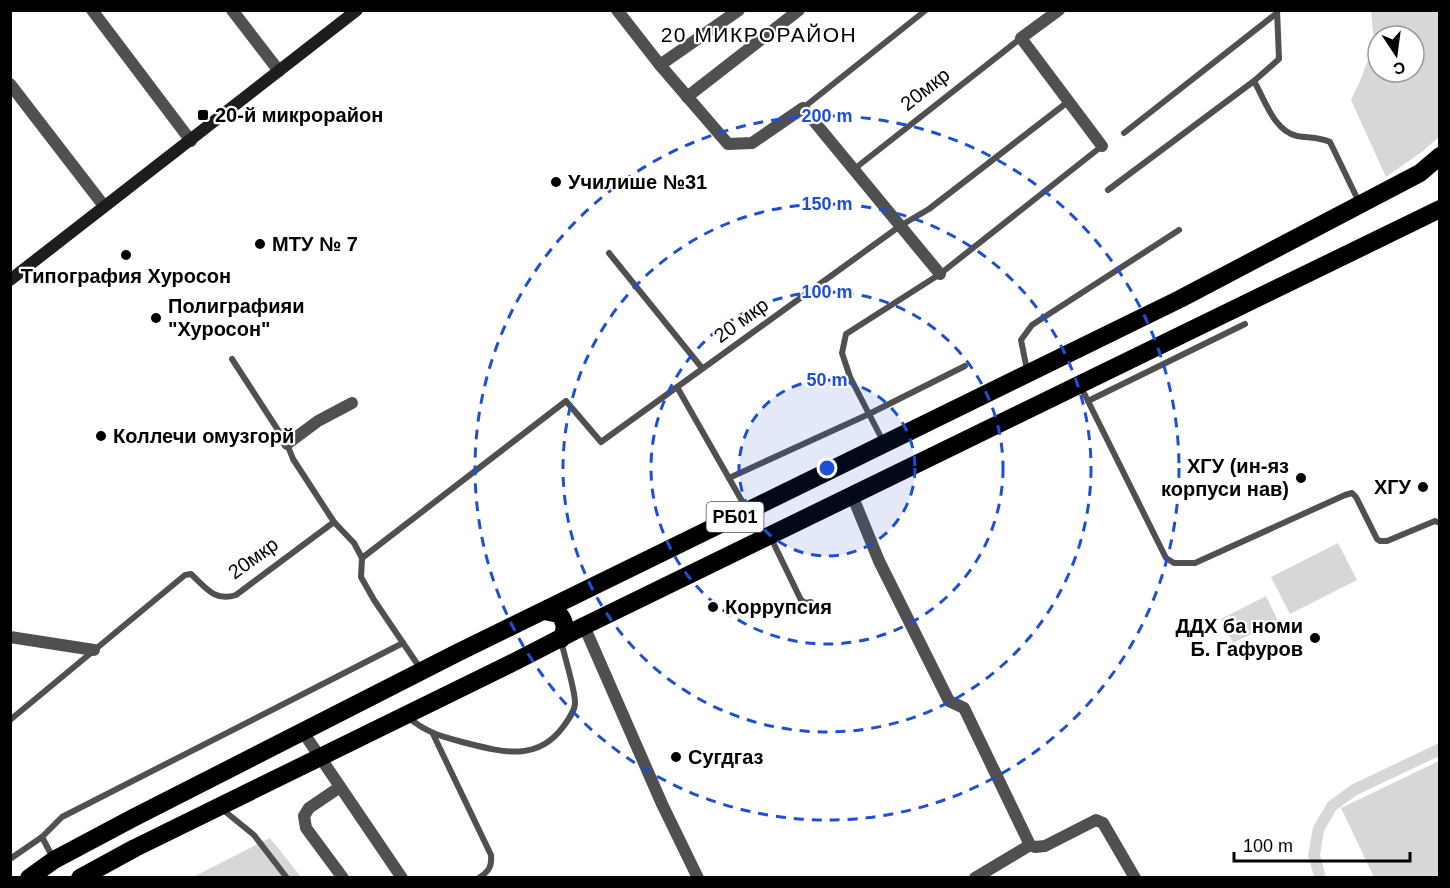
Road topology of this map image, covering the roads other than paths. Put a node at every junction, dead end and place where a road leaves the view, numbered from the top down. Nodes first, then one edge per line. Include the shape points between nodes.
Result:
1 (92, 10) edge
2 (232, 10) edge
3 (357, 10) edge
4 (617, 10) edge
5 (739, 10) edge
6 (799, 10) edge
7 (926, 10) edge
8 (1059, 10) edge
9 (1277, 12) edge
10 (1021, 39) junction
11 (660, 65) junction
12 (279, 71) junction
13 (1254, 81) junction
14 (10, 84) edge
15 (687, 98) junction
16 (1069, 101) junction
17 (803, 108) junction
18 (1124, 133) dead end
19 (191, 141) junction
20 (1102, 146) joint
21 (1440, 156) edge
22 (853, 170) junction
23 (1108, 190) dead end
24 (1360, 204) junction
25 (104, 206) junction
26 (1440, 209) edge
27 (900, 226) junction
28 (1179, 230) dead end
29 (609, 253) dead end
30 (940, 274) junction
31 (10, 280) edge
32 (1245, 324) dead end
33 (1149, 350) junction
34 (232, 359) dead end
35 (965, 366) dead end
36 (1158, 367) junction
37 (702, 368) junction
38 (1028, 374) junction
39 (1079, 383) junction
40 (677, 387) junction
41 (1088, 400) junction
42 (352, 403) dead end
43 (869, 414) junction
44 (930, 421) junction
45 (287, 444) junction
46 (884, 444) junction
47 (945, 449) junction
48 (729, 478) junction
49 (852, 495) junction
50 (748, 511) junction
51 (334, 522) junction
52 (1440, 523) edge
53 (770, 535) junction
54 (362, 558) junction
55 (572, 597) junction
56 (810, 602) dead end
57 (544, 611) junction
58 (584, 626) junction
59 (10, 637) edge
60 (561, 639) junction
61 (404, 643) junction
62 (94, 650) junction
63 (422, 671) junction
64 (406, 714) junction
65 (10, 720) edge
66 (303, 732) junction
67 (433, 734) junction
68 (319, 756) junction
69 (340, 787) junction
70 (219, 807) junction
71 (42, 837) junction
72 (1030, 845) junction
73 (10, 859) edge
74 (54, 860) junction
75 (29, 878) edge
76 (80, 878) edge
77 (287, 878) edge
78 (343, 878) edge
79 (402, 878) edge
80 (479, 878) edge
81 (698, 878) edge
82 (975, 878) edge
83 (1135, 878) edge

1 - 19 street
2 - 12 street
3 - 12 main road
4 - 11 street
5 - 11 street
6 - 15 street
7 - 17 lane
8 - 10 street, 20мкр
9 - 13 lane via 1279,60
9 - 18 lane
10 - 16 street
10 - 22 lane, 20мкр
11 - 15 street
12 - 19 main road
13 - 23 lane
13 - 24 lane via 1280,128 1289,134 1330,142
14 - 25 street
15 - 17 street via 728,144 752,143
16 - 20 street
16 - 27 lane via 929,209
17 - 22 street
19 - 25 main road
20 - 30 lane
21 - 24 highway, РБ01 via 1420,173
22 - 27 street
24 - 38 highway, РБ01
25 - 31 main road
26 - 33 highway, РБ01
27 - 30 street
27 - 37 lane, 20 мкр
28 - 38 lane via 1032,325 1021,340
29 - 37 lane
30 - 43 lane via 846,334 842,353
32 - 36 lane
33 - 36 lane
33 - 39 highway, РБ01
34 - 45 lane
35 - 43 lane
36 - 41 lane
37 - 40 lane, 20 мкр
38 - 44 highway, РБ01
39 - 41 lane
39 - 47 highway, РБ01
40 - 48 lane
40 - 54 lane, 20 мкр via 601,442 566,401
41 - 52 lane via 1166,558 1174,563 1195,563 1345,495 1356,497 1380,542 1435,521
42 - 45 street
43 - 46 lane
43 - 48 lane
44 - 46 highway, РБ01
44 - 47 highway
45 - 51 lane
46 - 50 highway, РБ01
47 - 49 highway, РБ01
48 - 50 lane
49 - 53 highway, РБ01
49 - 72 street via 879,561 949,701 964,708
50 - 55 highway, РБ01
51 - 54 lane
51 - 62 lane, 20мкр via 236,595 217,597 191,574 185,575
53 - 56 lane via 801,600
53 - 58 highway, РБ01
54 - 61 lane via 362,577
55 - 57 highway, РБ01
55 - 58 highway via 567,606 570,619
57 - 60 highway via 564,619 566,627
57 - 63 highway, РБ01
58 - 60 highway, РБ01
58 - 81 street
59 - 62 street
60 - 64 highway, РБ01
60 - 67 lane via 575,704 561,730 543,744 526,751 503,753
61 - 63 lane
61 - 71 lane via 62,817
62 - 65 lane, 20мкр
63 - 66 highway, РБ01
64 - 67 lane
64 - 68 highway, РБ01
66 - 68 street
66 - 74 highway, РБ01
67 - 80 lane via 491,855 492,864
68 - 69 street
68 - 70 highway, РБ01
69 - 78 street via 309,808 304,816 306,828
69 - 79 street
70 - 76 highway, РБ01
70 - 77 lane via 254,836
71 - 73 lane
71 - 74 lane
72 - 82 street
72 - 83 street via 1045,846 1096,820 1103,823
74 - 75 highway, РБ01

